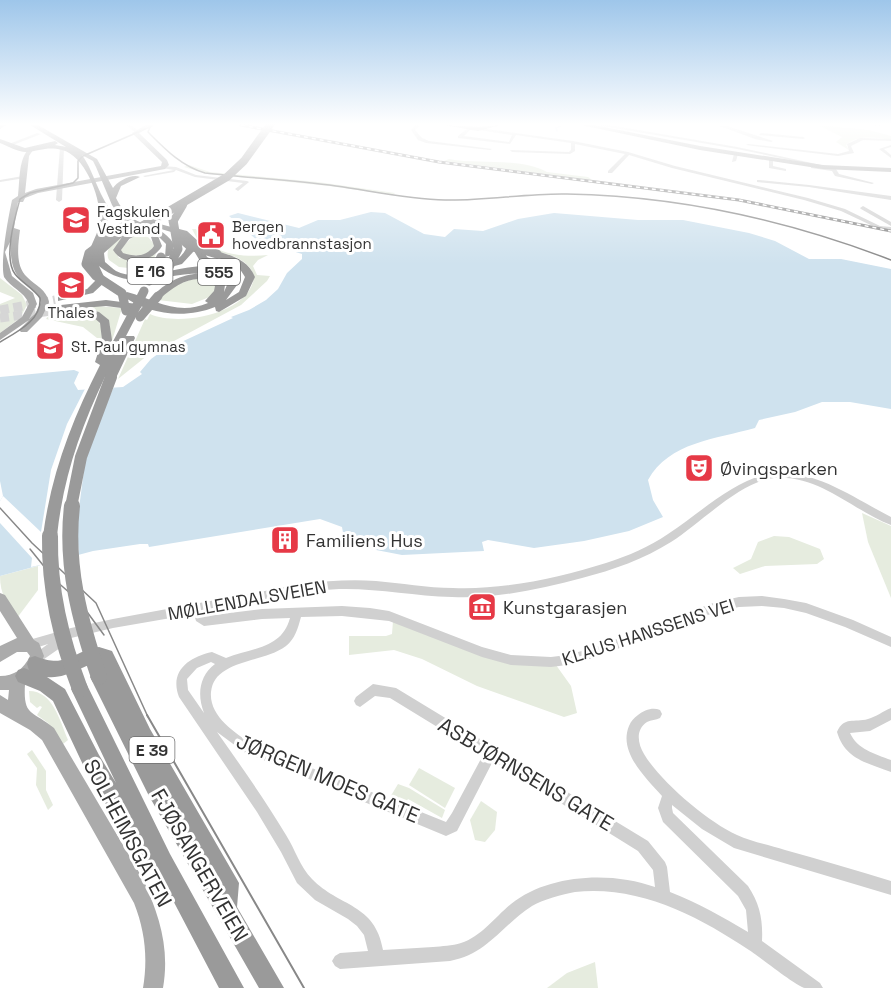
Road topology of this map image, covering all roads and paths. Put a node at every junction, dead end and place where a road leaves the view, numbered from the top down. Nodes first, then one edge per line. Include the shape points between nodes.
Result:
1 (23, 171) edge
2 (60, 171) edge
3 (90, 171) edge
4 (102, 171) edge
5 (155, 171) edge
6 (156, 171) edge
7 (180, 171) joint
8 (227, 171) edge
9 (233, 171) edge
10 (697, 171) edge
11 (834, 171) edge
12 (704, 173) junction
13 (140, 176) junction
14 (22, 177) junction
15 (105, 178) junction
16 (0, 181) edge
17 (95, 181) junction
18 (872, 183) dead end
19 (60, 189) junction
20 (238, 189) dead end
21 (112, 196) junction
22 (18, 198) junction
23 (192, 198) junction
24 (59, 200) dead end
25 (891, 200) edge
26 (863, 208) dead end
27 (104, 209) junction
28 (123, 216) junction
29 (891, 226) edge
30 (879, 227) junction
31 (125, 232) junction
32 (176, 234) junction
33 (890, 236) edge
34 (155, 237) junction
35 (192, 241) junction
36 (4, 246) edge
37 (103, 250) junction
38 (165, 256) junction
39 (156, 280) junction
40 (152, 294) junction
41 (128, 295) junction
42 (54, 306) junction
43 (133, 313) junction
44 (208, 313) junction
45 (0, 337) edge
46 (0, 345) edge
47 (104, 378) junction
48 (891, 521) edge
49 (0, 599) edge
50 (199, 609) junction
51 (296, 614) junction
52 (71, 634) junction
53 (891, 642) edge
54 (28, 644) junction
55 (0, 655) edge
56 (226, 664) junction
57 (70, 668) junction
58 (28, 670) junction
59 (0, 683) edge
60 (59, 695) junction
61 (360, 701) dead end
62 (0, 703) edge
63 (656, 714) dead end
64 (891, 714) edge
65 (23, 716) junction
66 (491, 753) junction
67 (891, 766) edge
68 (669, 794) junction
69 (163, 861) junction
70 (891, 888) edge
71 (663, 895) junction
72 (226, 911) junction
73 (755, 943) junction
74 (377, 959) junction
75 (340, 961) dead end
76 (153, 988) edge
77 (232, 988) edge
78 (272, 988) edge
79 (816, 988) edge

1 - 14 main road
2 - 19 street
3 - 17 highway
4 - 15 highway
5 - 13 main road
6 - 15 main road
7 - 13 street
7 - 20 street via 247,182
8 - 31 highway, bridge
9 - 23 highway, E 16, bridge
10 - 12 street
11 - 18 street
12 - 25 street
12 - 30 street via 830,206
13 - 15 main road
13 - 21 highway via 118,185
14 - 16 street
14 - 22 main road
15 - 17 main road
15 - 21 highway
17 - 19 main road
17 - 19 main road
17 - 27 highway
19 - 22 main road
19 - 24 street
21 - 28 highway
22 - 36 main road
23 - 31 highway, E 16, bridge
23 - 32 highway, E 16, bridge via 175,215
26 - 29 street
27 - 34 highway, E 16 via 116,221
27 - 42 highway via 103,227 91,257 101,276 100,283
28 - 35 highway, E 16 via 176,229
28 - 38 highway, E 16 via 164,236 170,244
29 - 30 street
30 - 33 street
31 - 34 highway, E 16 via 117,250 130,259 155,251
31 - 37 highway, E 16
31 - 43 highway, bridge via 108,238 89,254 86,264 92,273 121,291
32 - 39 highway, E 16, bridge via 178,251
32 - 44 highway, E 16, bridge via 190,246 241,263 249,271 246,290 236,300
34 - 38 highway via 163,245
35 - 37 highway, E 16 via 191,252 183,260 147,271 116,268 106,261
35 - 44 highway, E 16 via 201,257 233,273 239,281 234,296
36 - 45 main road via 1,252 5,274 30,295 33,304 26,318
36 - 46 main road via 19,272 41,291 45,302 32,323
37 - 41 highway, 555 via 100,263 118,274 144,277 210,270 226,275 232,285 217,303 184,312 164,310
38 - 39 highway, E 39, bridge
39 - 40 highway, E 16
39 - 40 highway, E 39
40 - 41 highway, 555 via 193,277 212,278 220,285 212,300 191,306
40 - 43 highway, 555, bridge
40 - 43 highway, E 39, bridge
41 - 42 highway via 94,296
42 - 44 highway via 128,305 170,317
42 - 47 highway, E 39 via 95,314 105,322
43 - 47 highway, E 39
43 - 47 highway, E 39 via 111,353
47 - 69 highway, FJØSANGERVEIEN / E 39, bridge via 73,435 60,473 50,543 55,607 80,689
47 - 72 highway, FJØSANGERVEIEN / E 39, bridge via 72,490 68,538 75,597 99,677 156,789
48 - 50 street, MØLLENDALSVEIEN via 815,482 775,475 747,483 641,554 567,578 458,593 383,585 336,585 278,592
49 - 54 main road
50 - 51 street, KLAUS HANSSENS VEI via 204,621
50 - 52 street, MØLLENDALSVEIEN
51 - 53 street, KLAUS HANSSENS VEI via 379,614 482,652 538,663 567,660 731,603 756,601 818,610
51 - 56 street, JØRGEN MOES GATE via 283,641
52 - 54 street, MØLLENDALSVEIEN
52 - 58 street, MØLLENDALSVEIEN
54 - 55 main road via 13,646
54 - 58 main road via 36,650
56 - 66 street, JØRGEN MOES GATE via 208,676 205,695 211,715 228,735 248,748 446,829 456,818
56 - 74 street via 212,657 192,664 181,683 183,693 308,886 355,914 368,927
57 - 58 highway, E 39
57 - 60 highway
57 - 72 highway, E 39 via 96,655 106,657 144,735 228,883
58 - 59 main road
58 - 60 highway
58 - 65 main road via 16,702
60 - 69 highway, E 39 via 92,762 149,858
61 - 66 street, ASBJØRNSENS GATE via 373,690 392,692
62 - 65 main road, SOLHEIMSGATEN
63 - 68 street via 646,715 634,727 634,748 645,768
64 - 67 street via 870,725 847,727 843,732 852,749
65 - 76 main road, SOLHEIMSGATEN via 48,734 136,886 154,930 158,964
66 - 71 street, ASBJØRNSENS GATE via 643,846 660,867
68 - 70 street via 734,841
68 - 73 street via 665,808 668,818 743,891 754,908
69 - 77 highway, FJØSANGERVEIEN / E 39
71 - 73 street
71 - 74 street via 604,885 556,888 511,911 468,948
72 - 78 highway, FJØSANGERVEIEN / E 39
73 - 79 street
74 - 75 street

